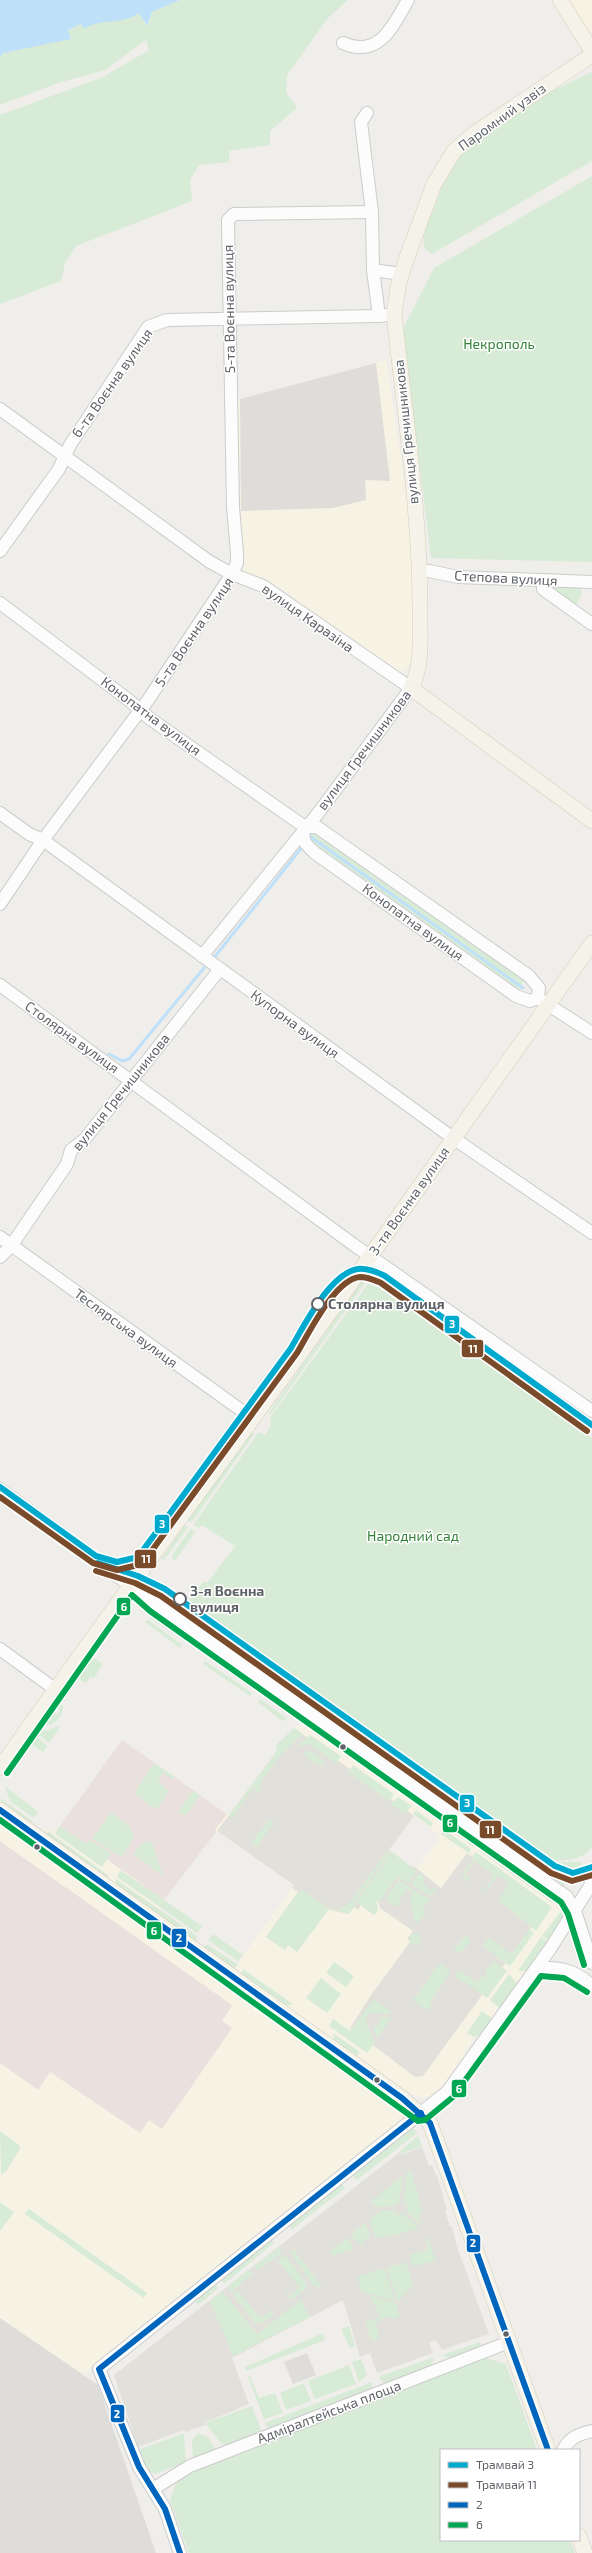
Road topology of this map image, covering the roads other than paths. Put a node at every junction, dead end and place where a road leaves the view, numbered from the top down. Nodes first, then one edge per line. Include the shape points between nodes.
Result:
1 (408, 0) edge
2 (560, 0) edge
3 (343, 43) dead end
4 (592, 51) edge
5 (592, 55) edge
6 (366, 113) dead end
7 (372, 212) junction
8 (403, 269) junction
9 (373, 270) junction
10 (394, 314) junction
11 (379, 316) junction
12 (229, 320) junction
13 (0, 409) edge
14 (65, 456) junction
15 (0, 551) edge
16 (421, 572) junction
17 (232, 574) junction
18 (543, 580) junction
19 (592, 582) edge
20 (0, 602) edge
21 (592, 624) edge
22 (411, 688) junction
23 (141, 710) junction
24 (0, 813) edge
25 (592, 821) edge
26 (305, 827) junction
27 (43, 840) junction
28 (0, 904) edge
29 (592, 943) edge
30 (202, 956) junction
31 (220, 969) junction
32 (0, 985) edge
33 (544, 1001) junction
34 (592, 1033) edge
35 (132, 1081) junction
36 (453, 1138) junction
37 (592, 1233) edge
38 (0, 1237) edge
39 (11, 1246) junction
40 (370, 1256) junction
41 (0, 1258) edge
42 (592, 1411) edge
43 (252, 1418) junction
44 (0, 1489) edge
45 (130, 1583) junction
46 (0, 1649) edge
47 (56, 1690) junction
48 (0, 1768) edge
49 (0, 1810) edge
50 (592, 1883) edge
51 (575, 1910) junction
52 (592, 1963) edge
53 (537, 1968) junction
54 (592, 1986) edge
55 (421, 2113) junction
56 (509, 2342) junction
57 (592, 2431) edge
58 (548, 2449) edge
59 (564, 2449) edge
60 (153, 2489) junction
61 (580, 2539) edge
62 (180, 2553) edge
63 (585, 2553) edge

1 - 3 street via 388,32 377,43 364,49
2 - 4 main road
5 - 8 main road, Паромний узвіз via 475,133 454,151 434,184
6 - 7 street via 362,122
7 - 9 street
7 - 12 street, 5-та Воєнна вулиця via 231,216 227,225
8 - 9 street
8 - 10 main road, вулиця Гречишникова
9 - 11 street
10 - 11 street
10 - 16 main road, вулиця Гречишникова
11 - 12 street, 6-та Воєнна вулиця
12 - 14 street, 6-та Воєнна вулиця via 167,320 148,327
12 - 17 street, 5-та Воєнна вулиця via 237,553 237,563
13 - 14 street, вулиця Каразіна
14 - 15 street, 6-та Воєнна вулиця via 59,469
14 - 17 street, вулиця Каразіна via 210,562
16 - 18 street, Степова вулиця via 429,571 458,577
16 - 22 main road, вулиця Гречишникова via 419,659 416,678
17 - 22 street, вулиця Каразіна via 263,586
17 - 23 street, 5-та Воєнна вулиця
18 - 19 street, Степова вулиця
18 - 21 street via 543,589
20 - 23 street, Конопатна вулиця
22 - 25 main road, вулиця Каразіна
22 - 26 street, вулиця Гречишникова via 319,812
23 - 26 street, Конопатна вулиця
23 - 27 street, 5-та Воєнна вулиця
24 - 27 street, Купорна вулиця
26 - 30 street, вулиця Гречишникова
26 - 33 street, Конопатна вулиця via 317,827 529,976 539,988
26 - 33 street, Конопатна вулиця via 302,837 304,843 315,852 516,996 530,1001
27 - 28 street, 5-та Воєнна вулиця
27 - 30 street, Купорна вулиця
29 - 33 main road, 3-тя Воєнна вулиця
30 - 31 street, Купорна вулиця
31 - 35 street, вулиця Гречишникова
31 - 36 street, Купорна вулиця
32 - 35 street, Столярна вулиця
33 - 34 street
33 - 36 main road, 3-тя Воєнна вулиця
35 - 39 street, вулиця Гречишникова via 84,1140 72,1150 67,1164
35 - 40 street, Столярна вулиця
36 - 37 street, Купорна вулиця
36 - 40 main road, 3-тя Воєнна вулиця
38 - 39 street, Теслярська вулиця
39 - 41 street, вулиця Гречишникова
39 - 43 street, Теслярська вулиця
40 - 42 street, Столярна вулиця
40 - 43 main road, 3-тя Воєнна вулиця
43 - 45 main road, 3-тя Воєнна вулиця
44 - 45 street
45 - 47 main road, 3-тя Воєнна вулиця
45 - 51 street via 155,1604 567,1898
46 - 47 street
47 - 48 main road, 3-тя Воєнна вулиця
49 - 55 main road
50 - 51 street
51 - 52 street
51 - 53 street
53 - 54 street via 564,1969
53 - 55 street via 448,2092
55 - 56 main road via 430,2122 436,2135
55 - 60 street via 99,2369 139,2467
56 - 58 main road
56 - 60 street, Адміралтейська площа via 190,2466
57 - 59 street via 576,2435
60 - 62 street via 165,2508
61 - 63 main road

